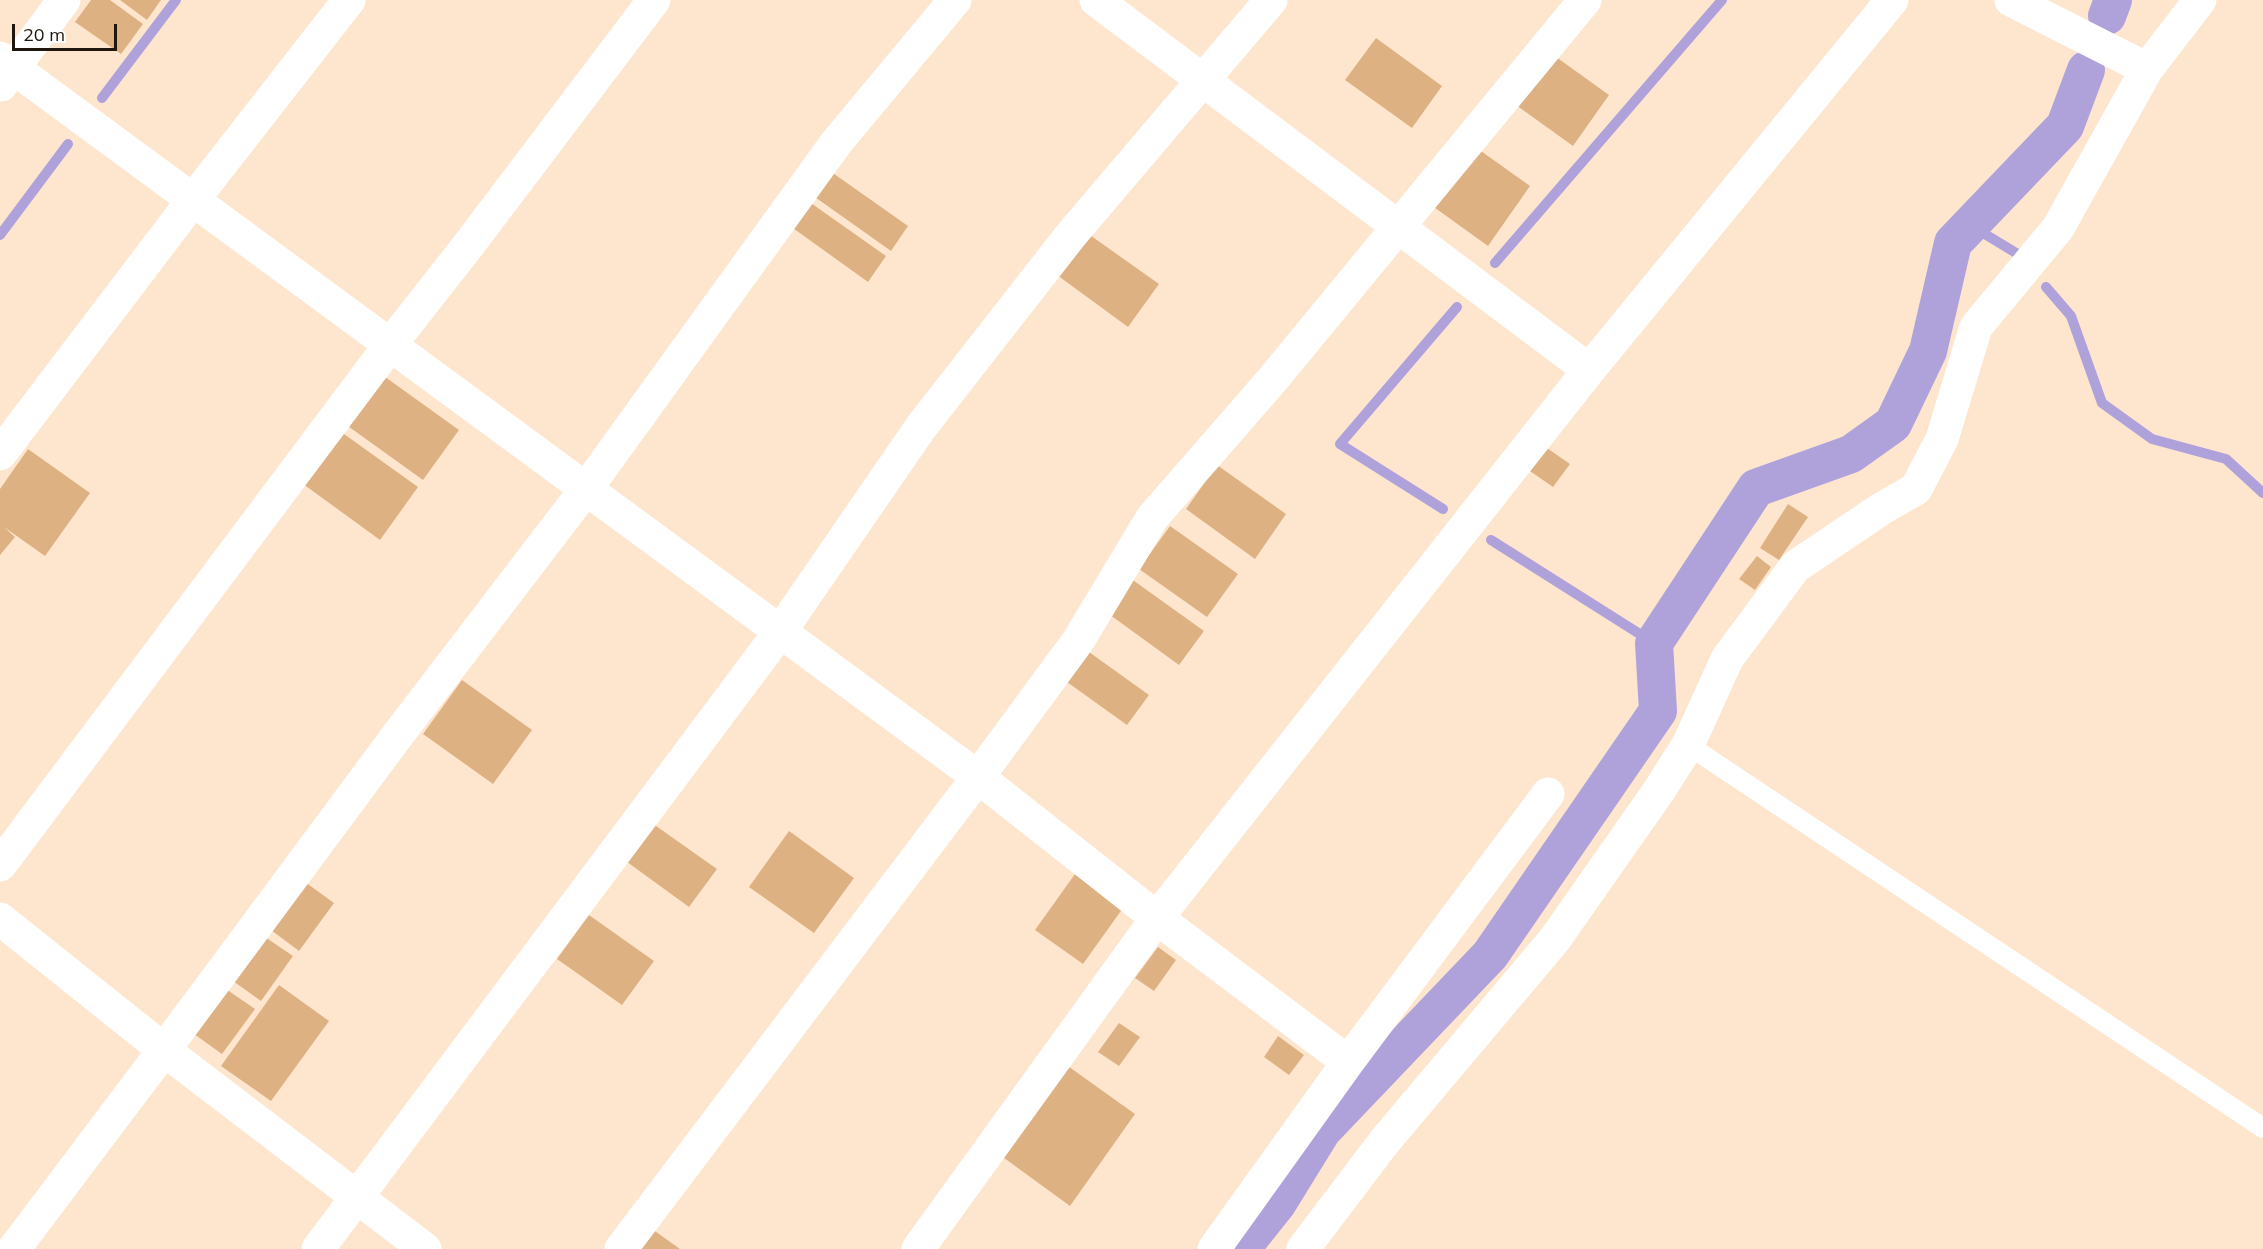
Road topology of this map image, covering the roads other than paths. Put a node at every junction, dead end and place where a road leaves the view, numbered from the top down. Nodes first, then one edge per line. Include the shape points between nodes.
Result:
1 (64, 0) edge
2 (349, 0) edge
3 (654, 0) edge
4 (955, 0) edge
5 (1096, 0) edge
6 (1271, 0) edge
7 (1585, 0) edge
8 (1892, 0) edge
9 (2012, 0) edge
10 (2200, 0) edge
11 (2147, 69) junction
12 (4, 71) edge
13 (1204, 80) junction
14 (193, 200) junction
15 (1397, 226) junction
16 (390, 345) junction
17 (1589, 370) junction
18 (0, 454) edge
19 (586, 489) junction
20 (780, 632) junction
21 (1688, 745) junction
22 (978, 777) junction
23 (1548, 794) dead end
24 (0, 865) edge
25 (1157, 918) junction
26 (0, 919) edge
27 (165, 1050) junction
28 (1348, 1062) junction
29 (2263, 1128) edge
30 (357, 1198) junction
31 (1316, 1244) edge
32 (14, 1249) edge
33 (318, 1249) edge
34 (425, 1249) edge
35 (621, 1249) edge
36 (918, 1249) edge
37 (1214, 1249) edge

1 - 12 street
2 - 14 street
3 - 16 street
4 - 19 street via 837,143
5 - 13 street
6 - 13 street
7 - 15 street
8 - 17 street
9 - 11 street
10 - 11 street
11 - 21 street via 2058,228 1976,327 1942,439 1916,489 1795,567 1727,659
12 - 14 street
13 - 15 street
13 - 20 street via 1071,235 921,427
14 - 16 street
14 - 18 street
15 - 17 street
15 - 22 street via 1274,379 1152,518 1078,641
16 - 19 street
16 - 24 street
17 - 25 street
19 - 20 street
19 - 27 street
20 - 22 street
20 - 30 street
21 - 29 lane
21 - 31 street via 1555,939 1384,1142
22 - 25 street
22 - 35 street
23 - 28 street
25 - 28 street
25 - 36 street
26 - 27 street
27 - 30 street
27 - 32 street
28 - 37 street
30 - 33 street
30 - 34 street

